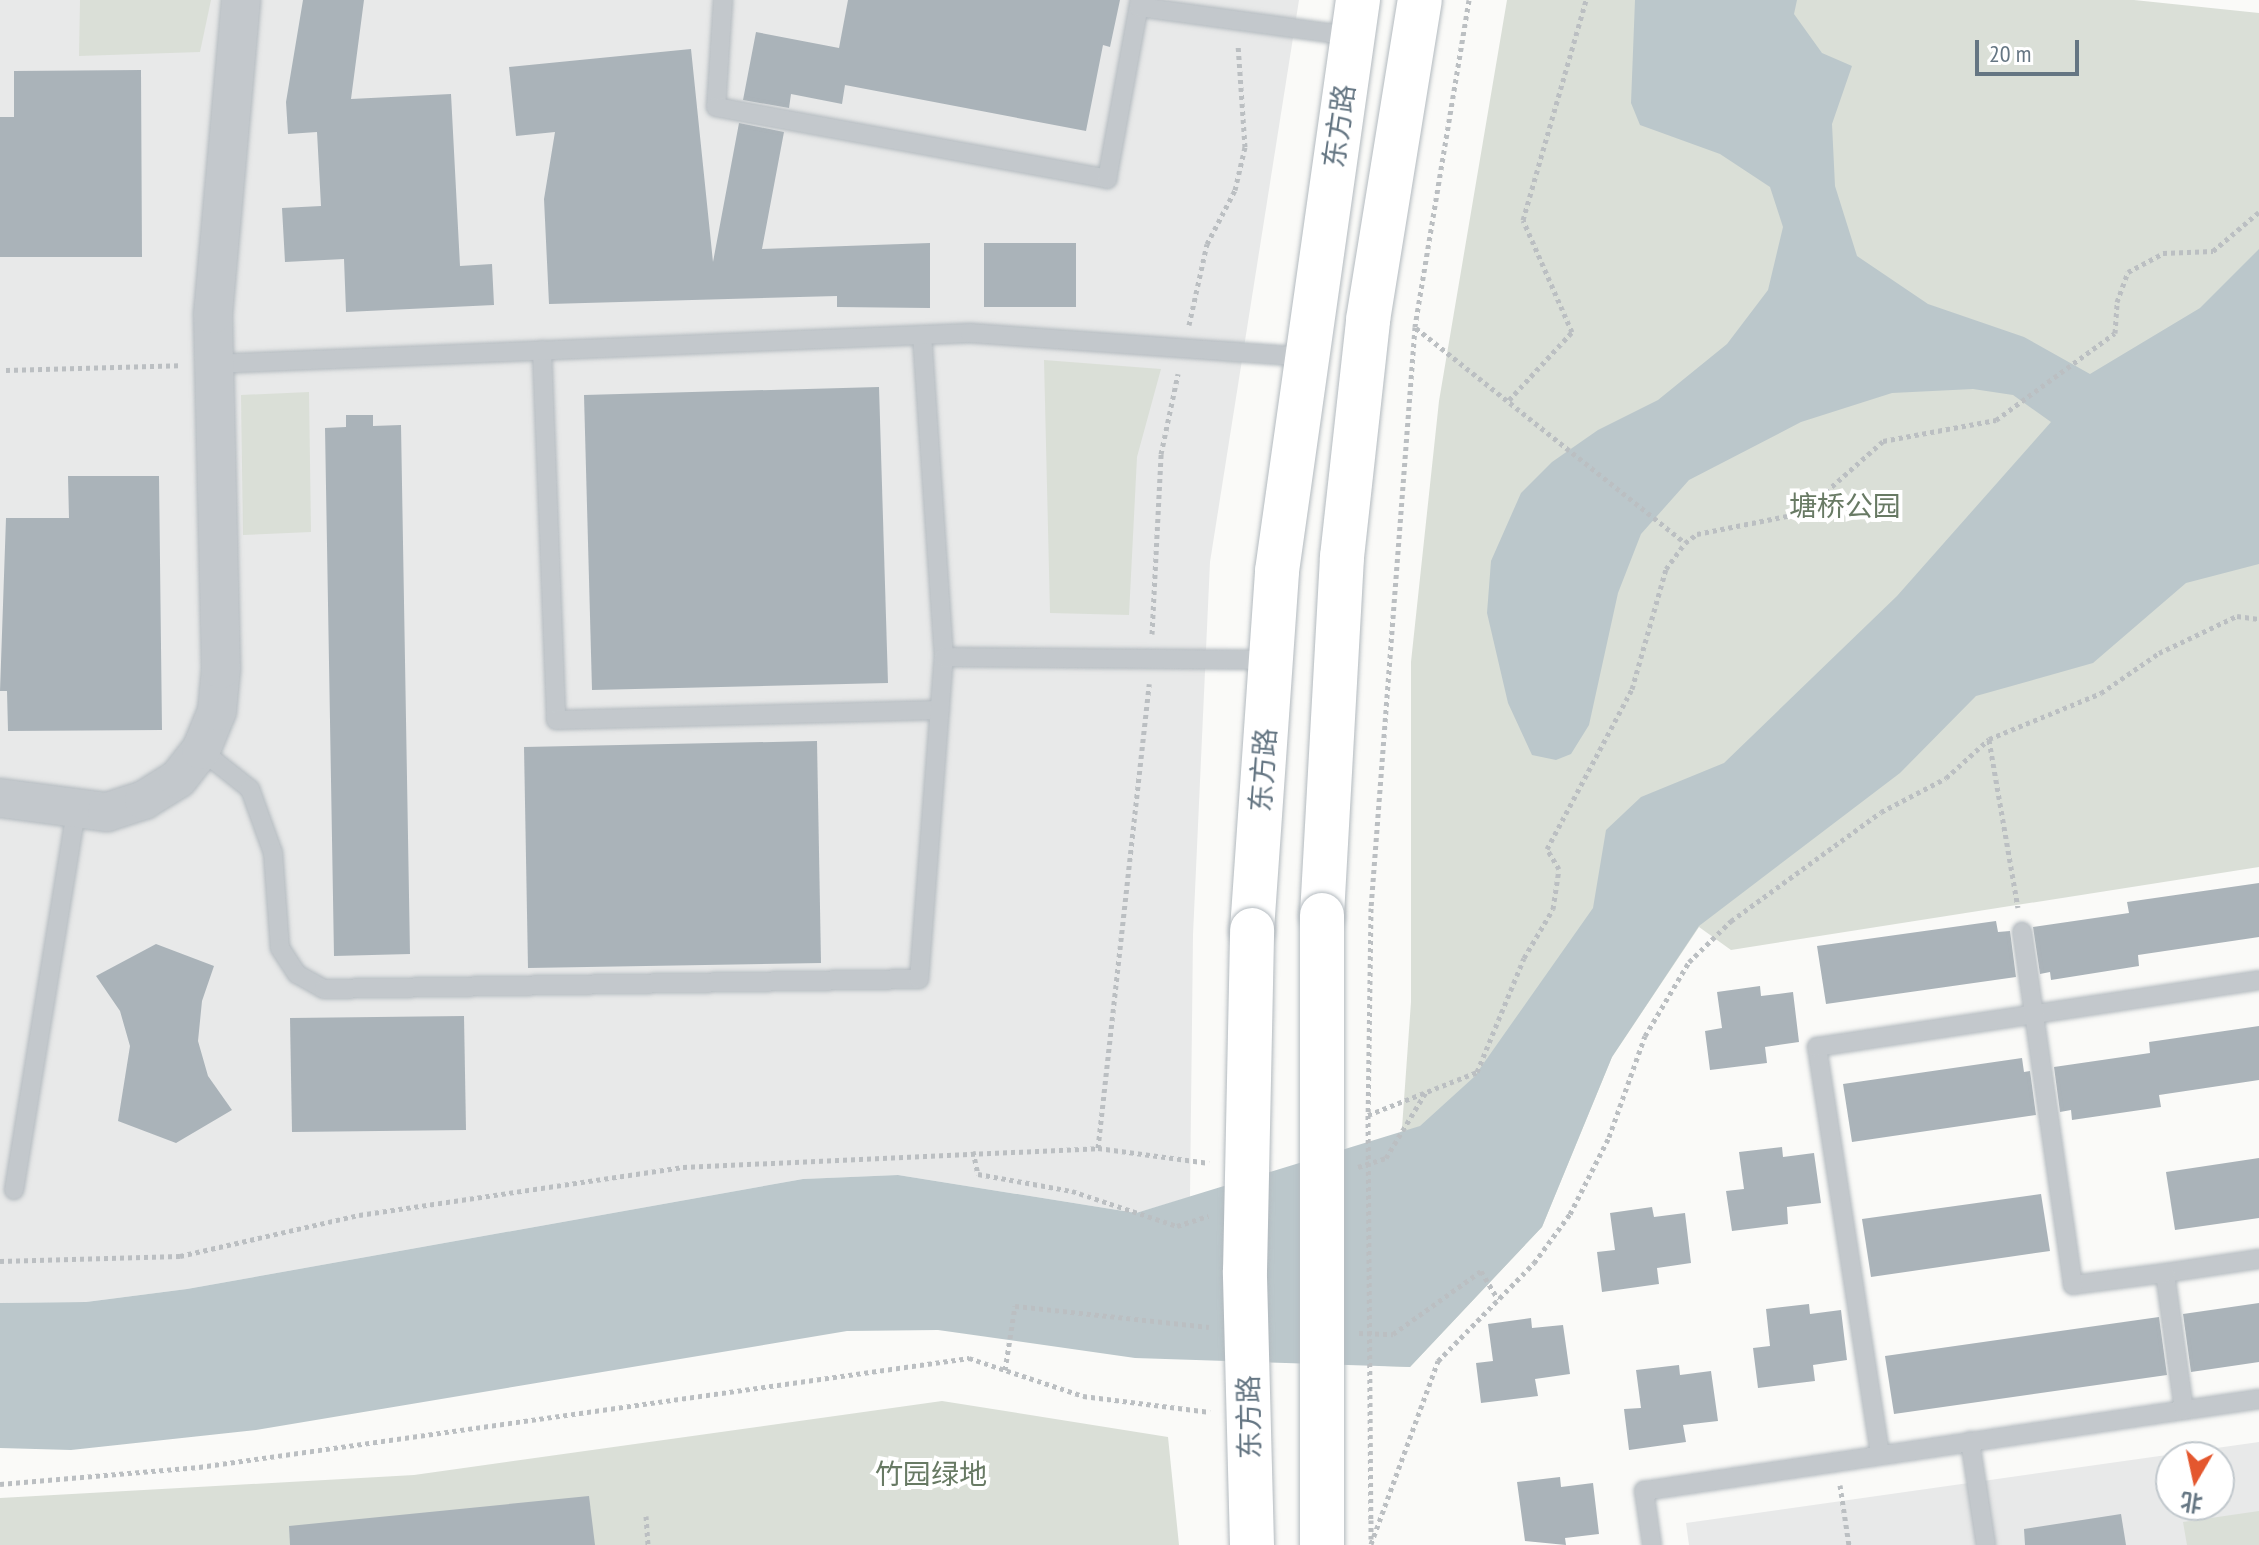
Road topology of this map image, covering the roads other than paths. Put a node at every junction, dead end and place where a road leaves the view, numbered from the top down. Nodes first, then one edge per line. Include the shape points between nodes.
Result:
1 (241, 0) edge
2 (723, 0) edge
3 (1420, 0) edge
4 (1140, 4) edge
5 (1355, 18) edge
6 (922, 335) junction
7 (542, 350) junction
8 (1306, 357) junction
9 (213, 364) junction
10 (944, 657) junction
11 (1271, 660) junction
12 (940, 710) junction
13 (201, 750) junction
14 (0, 798) edge
15 (76, 810) junction
16 (2022, 932) road end
17 (2259, 980) edge
18 (2034, 1015) junction
19 (14, 1190) dead end
20 (2259, 1259) edge
21 (2165, 1273) junction
22 (2259, 1399) edge
23 (2184, 1410) junction
24 (1970, 1441) junction
25 (1880, 1454) junction
26 (1252, 1545) edge
27 (1322, 1545) edge
28 (1652, 1545) edge
29 (1986, 1545) edge

1 - 9 street via 214,269
2 - 4 lane via 716,107 1107,179
3 - 27 main road, bridge via 1368,320 1344,541 1322,915
4 - 5 lane via 1236,20
5 - 8 main road, 东方路
6 - 7 lane
6 - 8 lane
6 - 10 lane
7 - 9 lane
7 - 12 lane via 556,720
8 - 11 main road, 东方路 via 1277,571
9 - 13 street via 221,669 217,711
10 - 11 lane
10 - 12 lane
11 - 26 main road, 东方路, bridge via 1252,930 1245,1271
12 - 13 lane via 919,979 324,989 297,974 280,948 273,853 250,789
13 - 15 street via 178,779 144,800 107,812
14 - 15 street
15 - 19 lane
16 - 18 lane
17 - 18 lane
18 - 21 lane via 2073,1285
18 - 25 lane via 1817,1047
20 - 21 lane
21 - 23 lane
22 - 23 lane
23 - 24 lane
24 - 25 lane
24 - 29 lane
25 - 28 lane via 1644,1491

